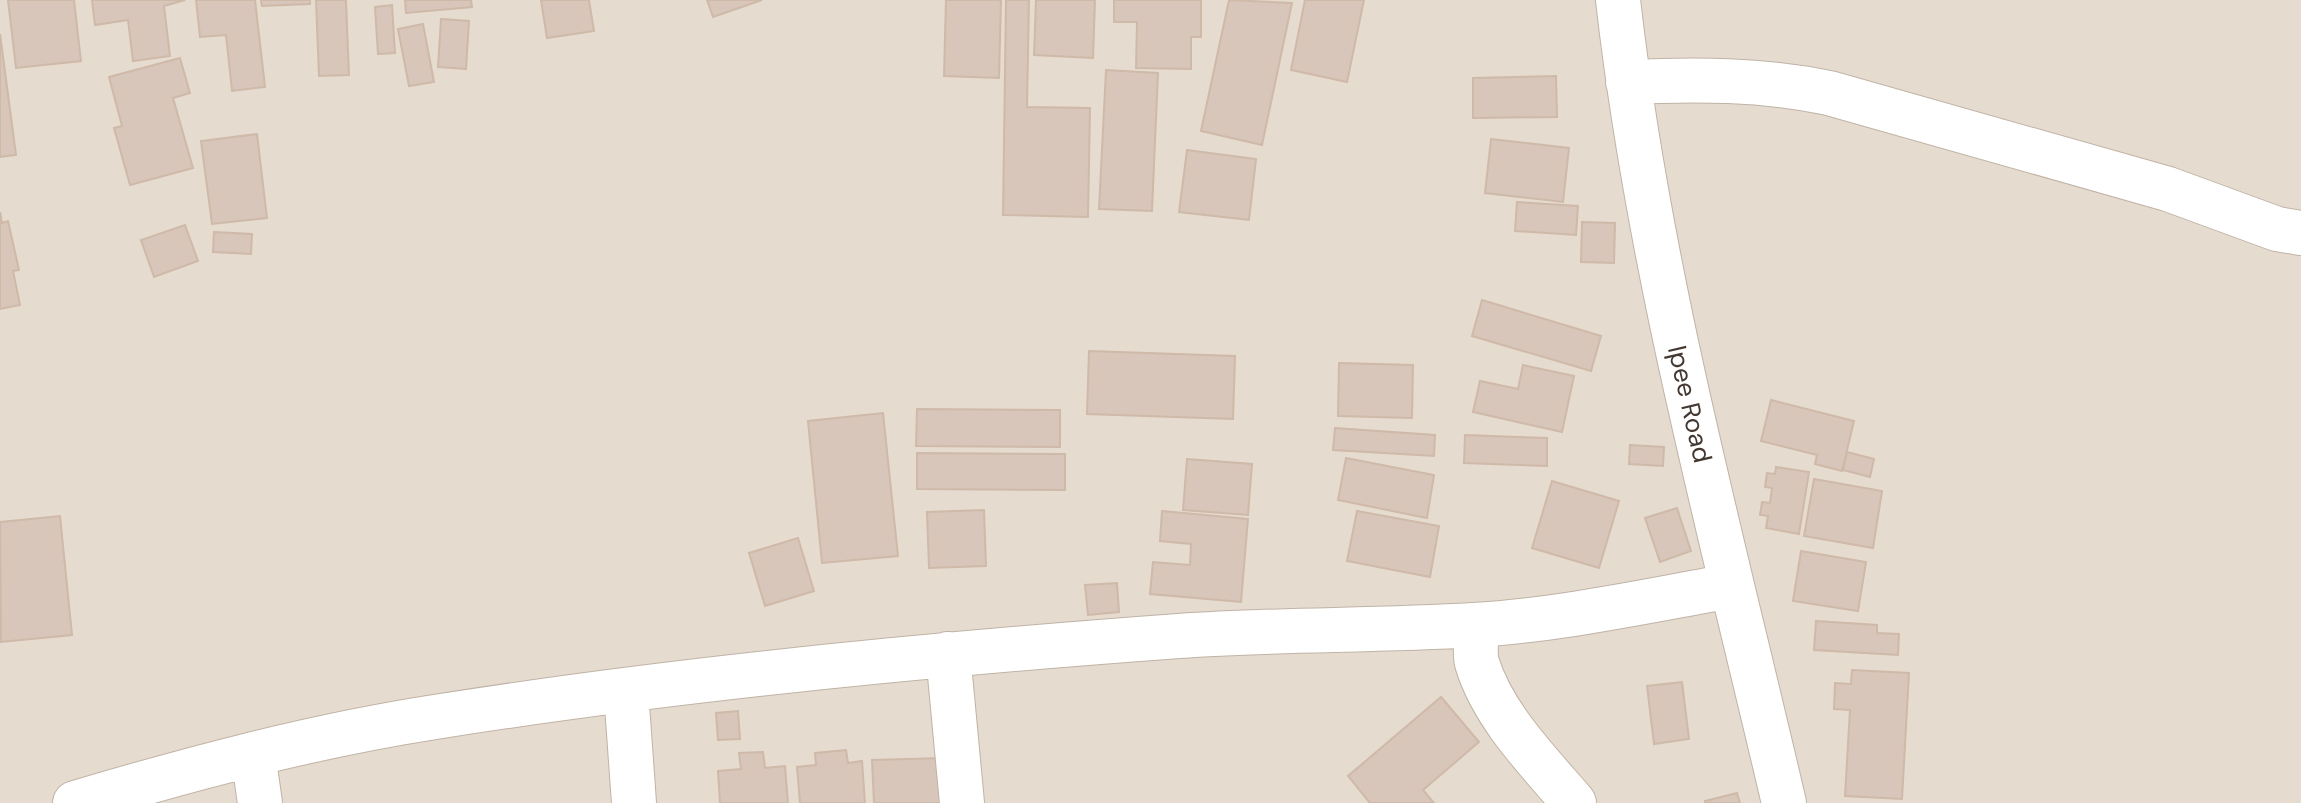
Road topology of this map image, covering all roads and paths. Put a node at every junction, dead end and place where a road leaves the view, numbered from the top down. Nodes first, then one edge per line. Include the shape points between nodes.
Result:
1 (1618, 0) edge
2 (1628, 82) junction
3 (2301, 233) edge
4 (1731, 586) junction
5 (1477, 625) junction
6 (948, 654) junction
7 (626, 691) junction
8 (253, 754) junction
9 (75, 803) edge
10 (260, 803) edge
11 (634, 803) edge
12 (962, 803) edge
13 (1574, 803) edge
14 (1784, 803) edge

1 - 2 street, Ipee Road
2 - 3 street via 1707,78 1816,91 2168,189
2 - 4 street, Ipee Road via 1674,332
4 - 5 street
4 - 14 street, Ipee Road
5 - 6 street via 1186,635
5 - 13 street via 1476,661 1495,700
6 - 7 street
6 - 12 street
7 - 8 street via 432,717
7 - 11 street
8 - 9 street
8 - 10 street

